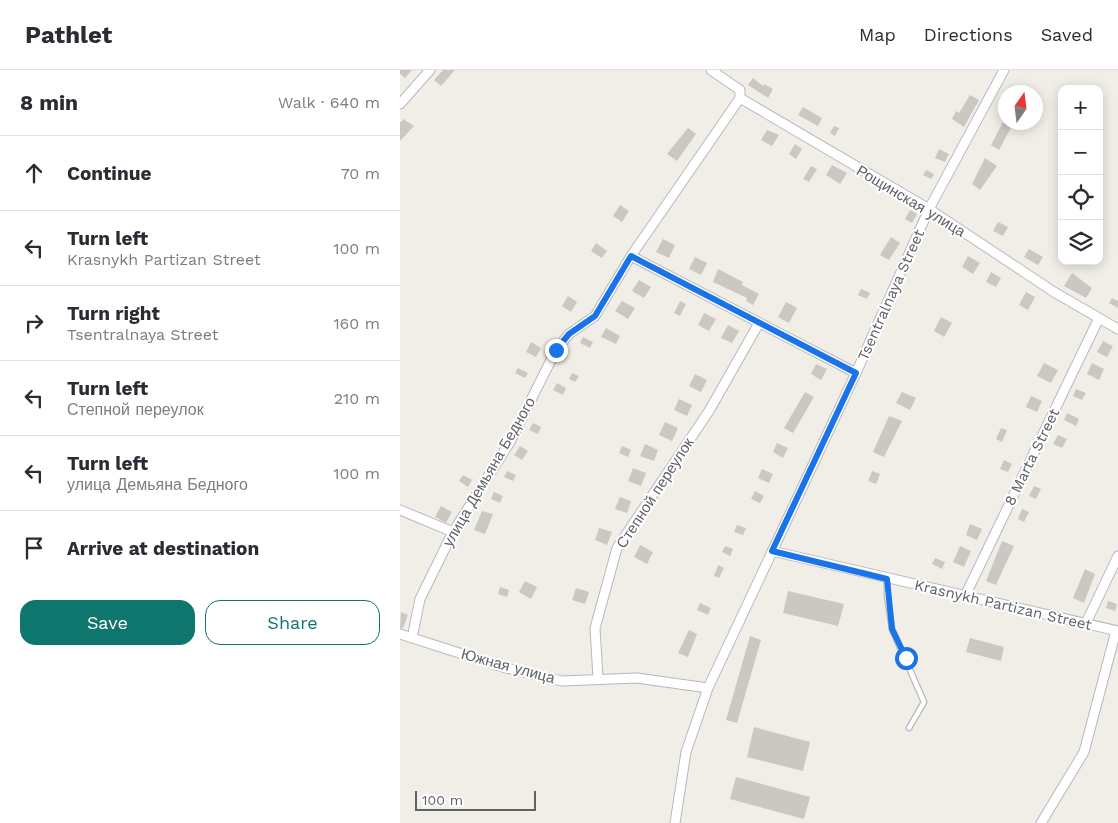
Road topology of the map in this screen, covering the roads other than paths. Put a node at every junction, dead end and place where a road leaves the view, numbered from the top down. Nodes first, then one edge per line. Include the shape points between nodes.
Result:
1 (430, 70) edge
2 (711, 70) edge
3 (1004, 70) edge
4 (740, 98) junction
5 (400, 104) edge
6 (929, 209) junction
7 (631, 256) junction
8 (1099, 318) junction
9 (759, 324) junction
10 (1118, 329) edge
11 (856, 373) junction
12 (400, 510) edge
13 (453, 532) junction
14 (772, 551) junction
15 (1118, 556) edge
16 (887, 579) junction
17 (965, 596) junction
18 (1086, 623) junction
19 (1117, 631) edge
20 (400, 634) edge
21 (412, 638) junction
22 (598, 678) junction
23 (708, 688) junction
24 (909, 728) dead end
25 (675, 823) edge
26 (1041, 823) edge

1 - 5 street
2 - 4 street, Рощинская улица via 740,90
3 - 6 street, Tsentralnaya Street
4 - 6 street, Рощинская улица
4 - 7 street, улица Демьяна Бедного
6 - 8 street, Рощинская улица
6 - 11 street, Tsentralnaya Street
7 - 9 street
7 - 13 street, улица Демьяна Бедного via 595,316 569,334 556,350 510,442
8 - 10 street, Рощинская улица
8 - 17 street, 8 Marta Street
9 - 11 street
9 - 22 street, Степной переулок via 709,411 617,548 596,628
11 - 14 street, Tsentralnaya Street
12 - 13 street
13 - 21 street, улица Демьяна Бедного via 420,599
14 - 16 street, Krasnykh Partizan Street
14 - 23 street, Tsentralnaya Street
15 - 18 street
16 - 17 street, Krasnykh Partizan Street
16 - 24 lane via 892,629 924,702
17 - 18 street, Krasnykh Partizan Street
18 - 19 street, Krasnykh Partizan Street
19 - 26 street via 1084,752
20 - 21 street, Южная улица
21 - 22 street, Южная улица via 543,677 562,681
22 - 23 street, Южная улица via 637,678
23 - 25 street, Tsentralnaya Street via 686,752

